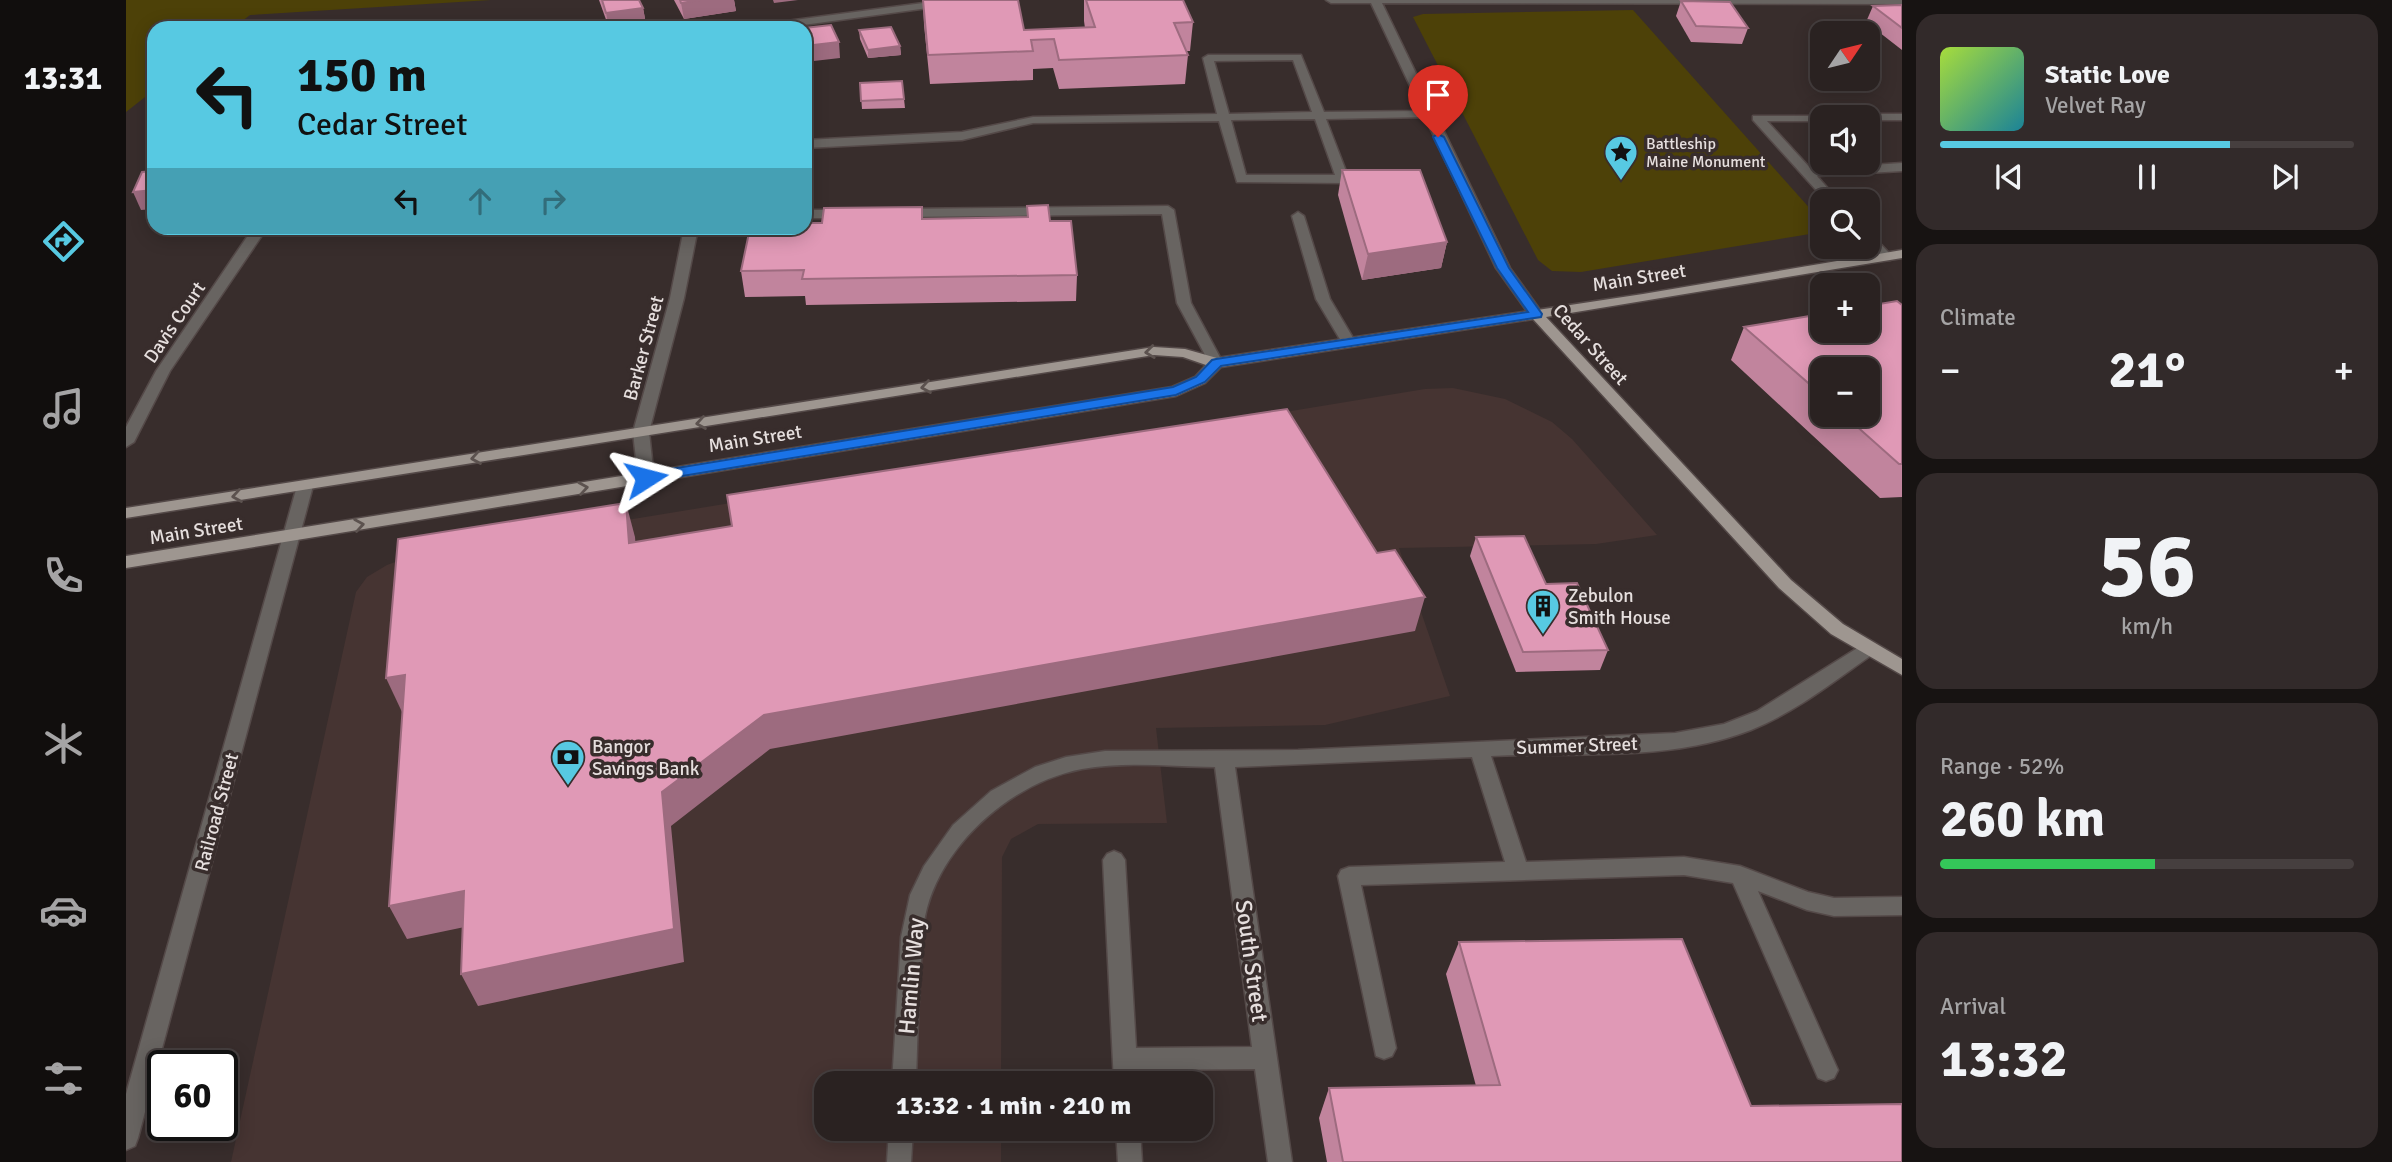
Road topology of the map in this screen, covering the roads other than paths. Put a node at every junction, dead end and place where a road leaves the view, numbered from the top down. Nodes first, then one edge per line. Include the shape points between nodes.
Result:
1 (1331, 0) edge
2 (1375, 0) edge
3 (1609, 1) edge
4 (1902, 1) edge
5 (963, 2) edge
6 (806, 21) edge
7 (1427, 114) junction
8 (1320, 116) junction
9 (1224, 117) junction
10 (1880, 117) edge
11 (1902, 117) edge
12 (1810, 118) edge
13 (812, 144) edge
14 (1902, 167) edge
15 (1808, 173) junction
16 (1822, 189) edge
17 (889, 213) edge
18 (812, 214) edge
19 (861, 214) edge
20 (1298, 216) dead end
21 (255, 235) edge
22 (690, 235) edge
23 (1880, 252) edge
24 (1902, 254) edge
25 (1885, 257) junction
26 (1536, 314) junction
27 (1349, 343) junction
28 (1216, 363) junction
29 (641, 432) junction
30 (126, 442) edge
31 (646, 478) junction
32 (305, 486) junction
33 (126, 513) edge
34 (291, 536) junction
35 (126, 562) edge
36 (1867, 649) junction
37 (1902, 668) edge
38 (1479, 749) junction
39 (1224, 760) junction
40 (1114, 860) dead end
41 (1518, 869) junction
42 (1740, 875) junction
43 (1902, 906) edge
44 (1384, 1048) dead end
45 (1266, 1058) junction
46 (1125, 1059) junction
47 (1826, 1070) dead end
48 (905, 1071) edge
49 (1126, 1071) edge
50 (126, 1138) edge
51 (900, 1141) edge
52 (1129, 1141) edge
53 (899, 1162) edge
54 (1130, 1162) edge
55 (1280, 1162) edge

1 - 2 street
2 - 3 street
2 - 7 street, Cedar Street
3 - 4 street
5 - 6 street
7 - 8 street
7 - 26 street, Cedar Street via 1503,268
8 - 9 street
8 - 9 street via 1297,57 1208,58
8 - 9 street via 1343,179 1241,180
9 - 13 street via 1033,120 962,136
10 - 11 street
12 - 15 street via 1757,118
14 - 15 street
15 - 16 street
17 - 28 street via 1168,210 1184,303
18 - 19 street
20 - 27 street via 1317,284
21 - 30 street, Davis Court via 163,371
22 - 29 street, Barker Street
23 - 25 street
24 - 25 main road, Main Street
25 - 26 main road, Main Street
26 - 27 main road, Main Street
26 - 36 main road, Cedar Street via 1761,560 1811,607
27 - 28 main road, Main Street
28 -> 29 main road, Main Street via 1185,353 1154,351
28 - 31 main road, Main Street via 1200,380 1176,391
29 - 31 street, Barker Street
29 -> 32 main road, Main Street
34 -> 31 main road, Main Street
32 -> 33 main road, Main Street
32 - 34 street, Railroad Street
34 - 35 main road, Main Street
34 - 50 street, Railroad Street
36 - 37 main road
36 - 38 street, Summer Street via 1770,713 1724,732 1667,740
38 - 39 street, Summer Street
38 - 41 street
39 - 45 street, South Street
39 - 48 street, Hamlin Way via 1115,758 1065,765 1022,782 979,811 946,850 920,896 913,925
40 - 46 street
41 - 42 street via 1684,866
41 - 44 street via 1349,876
42 - 43 street via 1834,907
42 - 47 street
45 - 46 street
45 - 55 street, South Street
46 - 49 street
51 - 53 street
52 - 54 street

